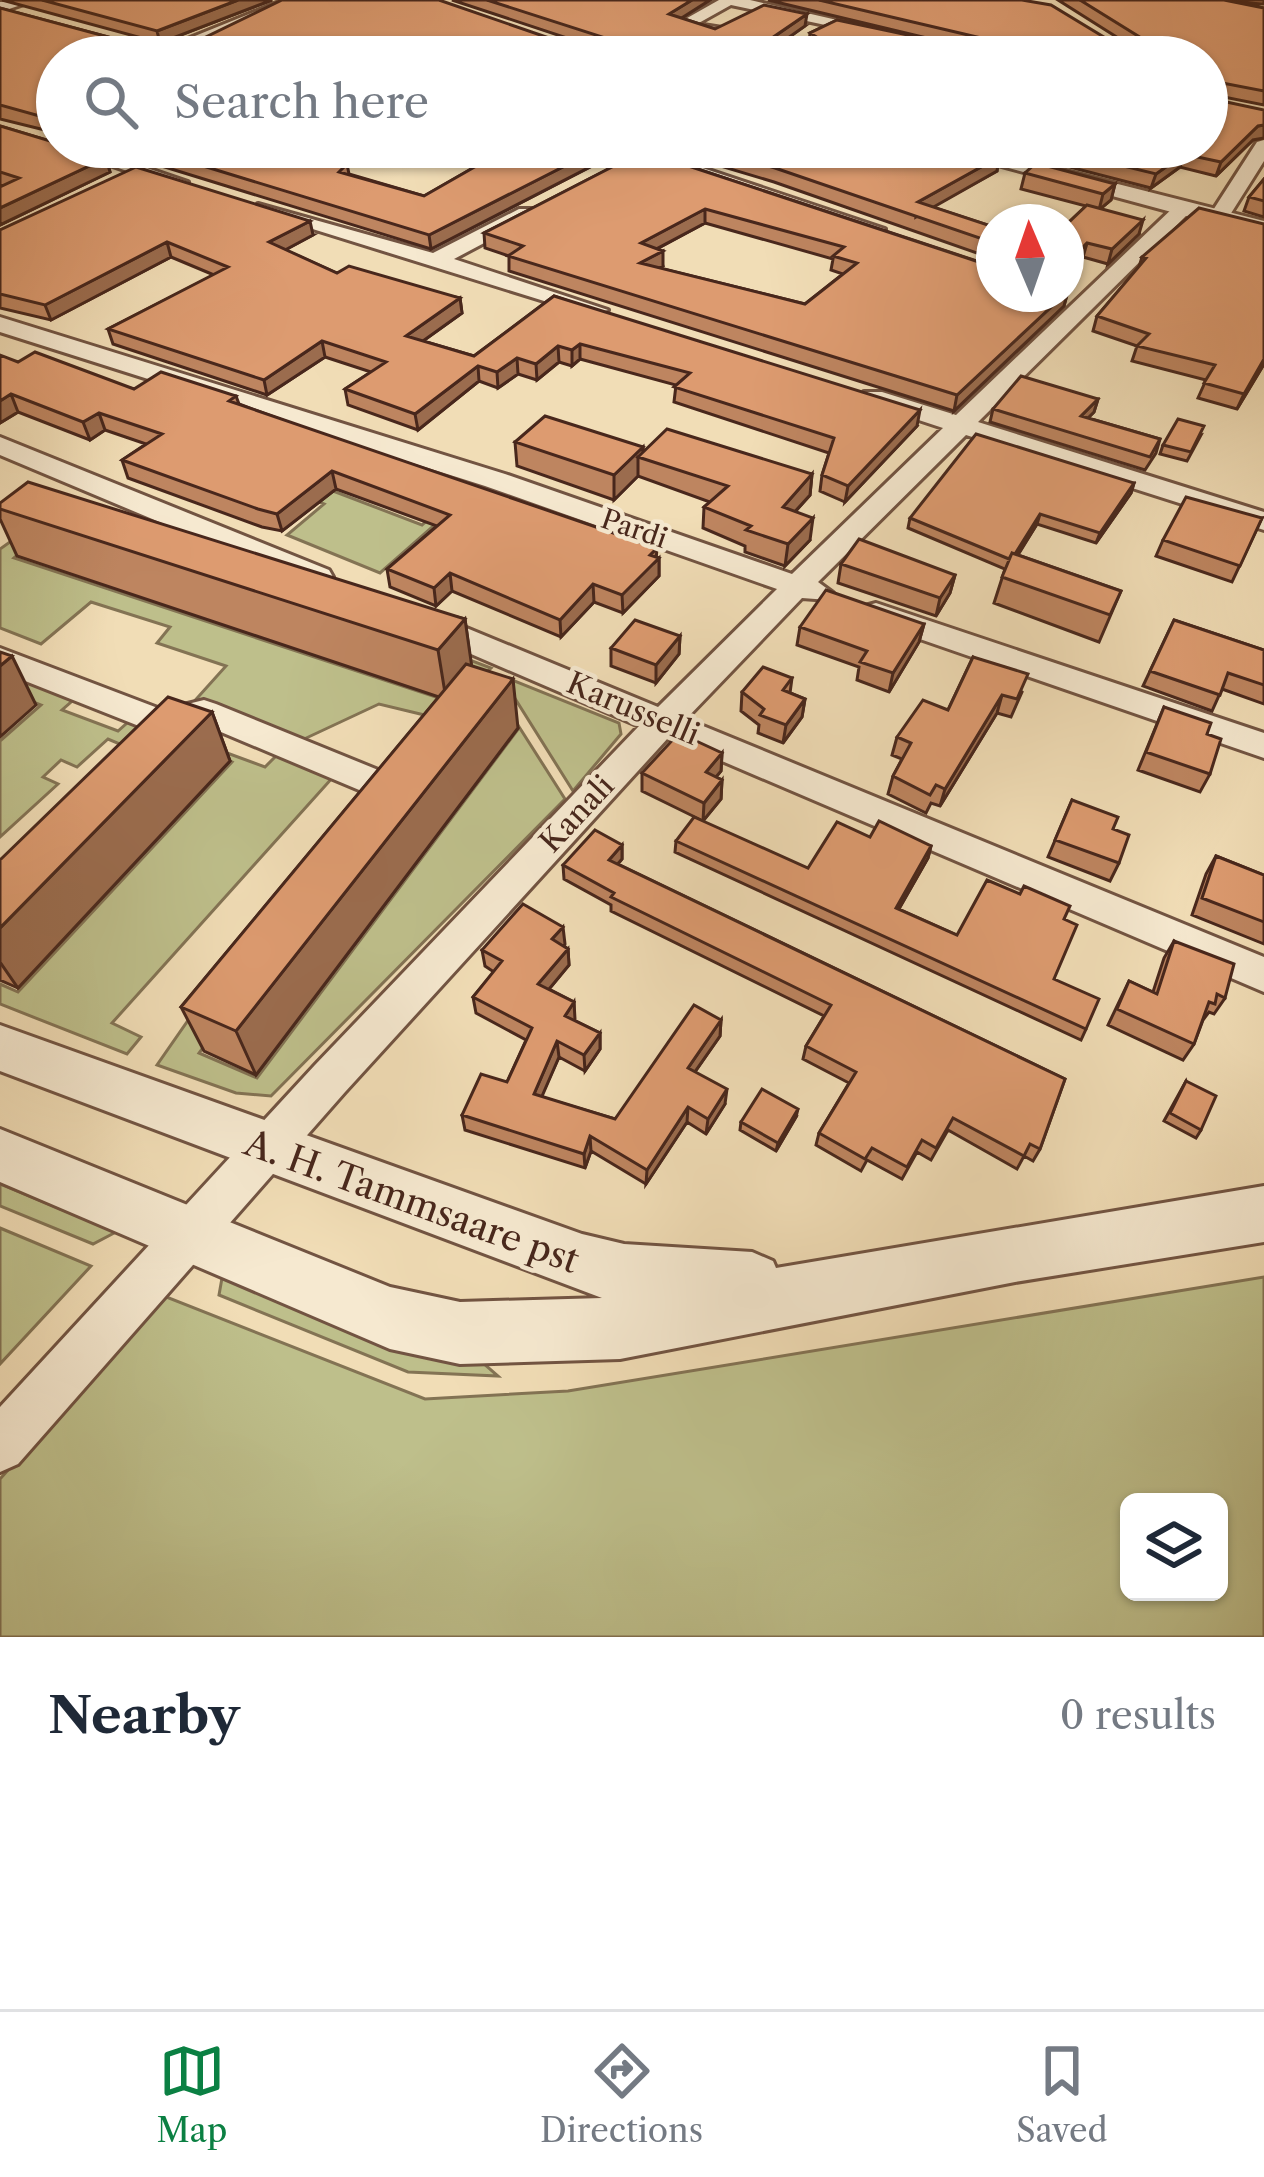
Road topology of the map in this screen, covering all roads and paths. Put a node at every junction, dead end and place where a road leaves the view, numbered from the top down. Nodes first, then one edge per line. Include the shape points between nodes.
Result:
1 (298, 0) edge
2 (729, 0) edge
3 (760, 7) junction
4 (0, 8) edge
5 (22, 8) edge
6 (833, 22) junction
7 (874, 31) junction
8 (895, 35) edge
9 (213, 36) edge
10 (805, 36) edge
11 (865, 36) edge
12 (1264, 146) edge
13 (132, 168) edge
14 (667, 168) edge
15 (1024, 168) edge
16 (138, 170) junction
17 (106, 185) edge
18 (538, 207) edge
19 (1183, 209) junction
20 (1218, 218) junction
21 (1264, 229) edge
22 (890, 234) edge
23 (436, 260) junction
24 (1084, 288) edge
25 (1059, 312) edge
26 (614, 316) edge
27 (0, 324) edge
28 (857, 393) edge
29 (957, 424) junction
30 (0, 445) edge
31 (87, 481) junction
32 (1264, 490) edge
33 (61, 500) edge
34 (1257, 519) edge
35 (797, 585) junction
36 (341, 587) edge
37 (405, 614) edge
38 (0, 659) edge
39 (664, 722) junction
40 (1264, 746) edge
41 (376, 783) edge
42 (1264, 975) edge
43 (0, 1048) edge
44 (265, 1148) junction
45 (0, 1155) edge
46 (1264, 1214) edge
47 (190, 1233) junction
48 (839, 1284) junction
49 (0, 1446) edge

1 - 9 street
2 - 3 street
2 - 3 street via 681,27 715,32
3 - 6 street
4 - 5 street
6 - 7 street
6 - 10 street
7 - 8 street
7 - 11 street
12 - 20 street
13 - 16 street
14 - 22 street
15 - 19 street
16 - 17 street
16 - 23 street
18 - 23 street
19 - 20 street
19 - 24 street, Kanali
20 - 21 street
23 - 26 street
25 - 29 street, Kanali
27 - 35 street, Pardi
28 - 29 street
29 - 34 street
29 - 35 street, Kanali
30 - 31 street
31 - 33 street
31 - 36 street
32 - 34 street
35 - 39 street, Kanali
35 - 40 street, Pardi
37 - 39 street, Karusselli
38 - 41 street via 150,734 204,712
39 - 42 street, Karusselli
39 - 44 street, Kanali
43 - 44 street, A. H. Tammsaare pst
44 - 47 street, Kanali
44 - 48 street, A. H. Tammsaare pst via 624,1274
45 - 47 street, A. H. Tammsaare pst
46 - 48 street, A. H. Tammsaare pst
47 - 48 street, A. H. Tammsaare pst via 390,1318 460,1333 620,1328
47 - 49 street, Kanali

